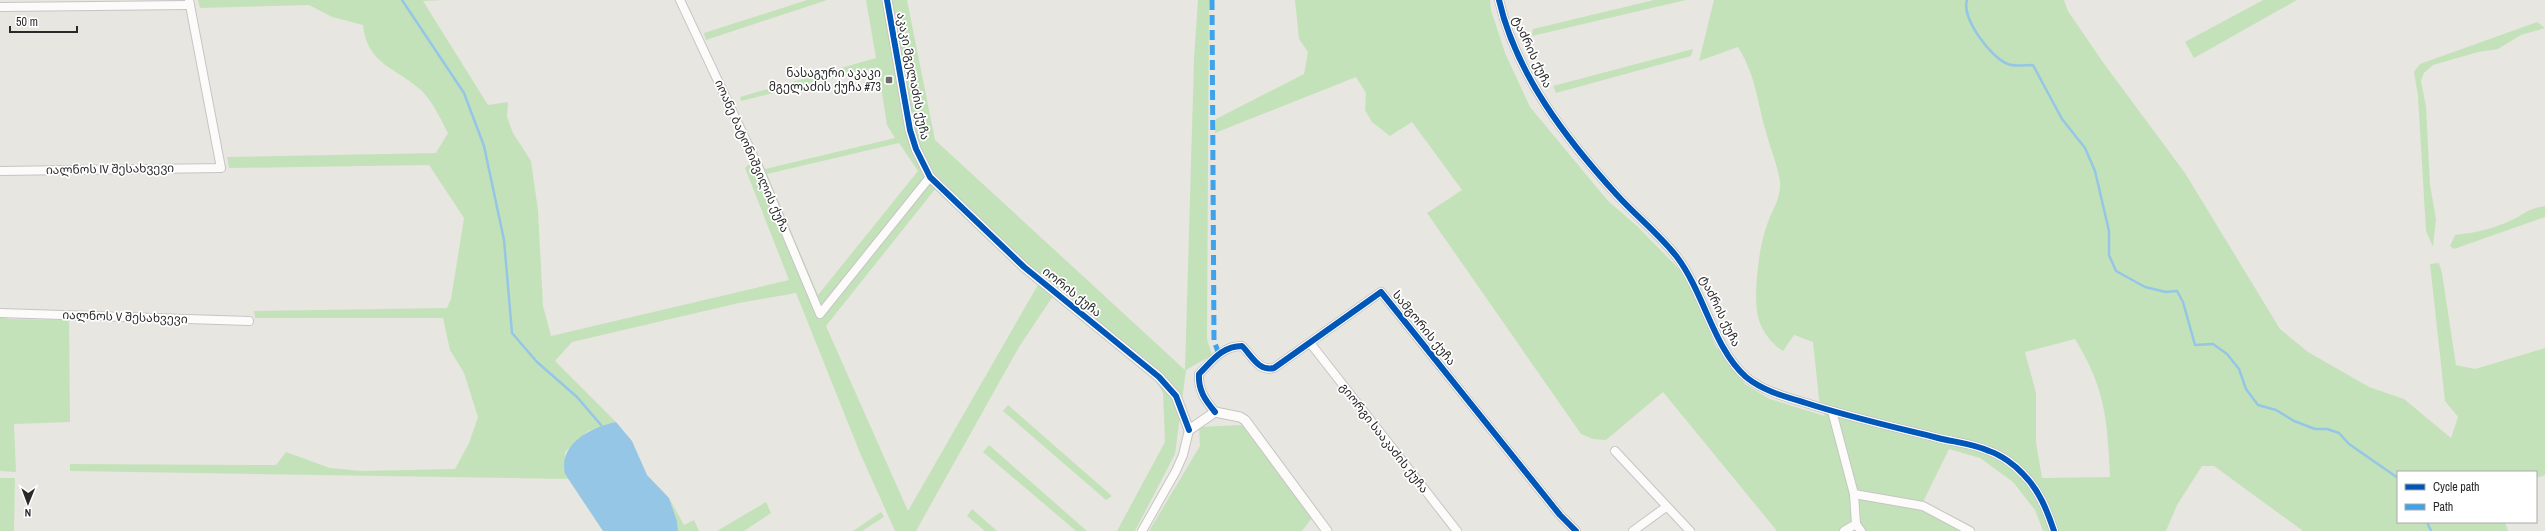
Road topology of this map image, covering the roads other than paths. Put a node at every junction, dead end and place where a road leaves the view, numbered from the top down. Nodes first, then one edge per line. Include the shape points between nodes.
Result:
1 (680, 0) edge
2 (887, 0) edge
3 (1499, 0) edge
4 (190, 3) edge
5 (0, 7) edge
6 (0, 170) edge
7 (930, 177) junction
8 (0, 313) edge
9 (249, 321) dead end
10 (1311, 344) junction
11 (1832, 411) junction
12 (1215, 412) junction
13 (1189, 430) junction
14 (1615, 451) dead end
15 (1854, 494) junction
16 (1666, 507) junction
17 (1858, 527) edge
18 (1142, 531) edge
19 (1327, 531) edge
20 (1457, 531) edge
21 (1576, 531) edge
22 (1633, 531) edge
23 (1690, 531) edge
24 (1844, 531) edge
25 (1970, 531) edge
26 (2054, 531) edge

1 - 7 street, იოანე ბატონიშვილის ქუჩა via 757,164 820,314
2 - 7 street, აკაკი მგელაძის ქუჩა via 910,130
3 - 11 street, ტაძრის ქუჩა via 1507,30 1538,92 1560,128 1618,196 1676,256 1694,281 1714,331 1746,377 1764,388
4 - 5 street
4 - 6 street, იალნოს IV შესახვევი via 221,168
7 - 13 street, იორის ქუჩა via 1024,267 1159,377 1176,396
8 - 9 street, იალნოს V შესახვევი
10 - 12 street, სამგორის ქუჩა via 1267,370 1259,366 1242,346 1230,346 1199,374 1198,384 1202,396
10 - 20 street, გიორგი სააკაძის ქუჩა
10 - 21 street, სამგორის ქუჩა via 1381,292 1560,515
11 - 15 street
11 - 26 street, ტაძრის ქუჩა via 1989,450 2023,473 2045,504
12 - 13 street
12 - 19 street via 1245,420
13 - 18 street via 1176,471
14 - 16 street
15 - 17 street
15 - 25 street via 1923,506
16 - 22 street
16 - 23 street
17 - 24 street

